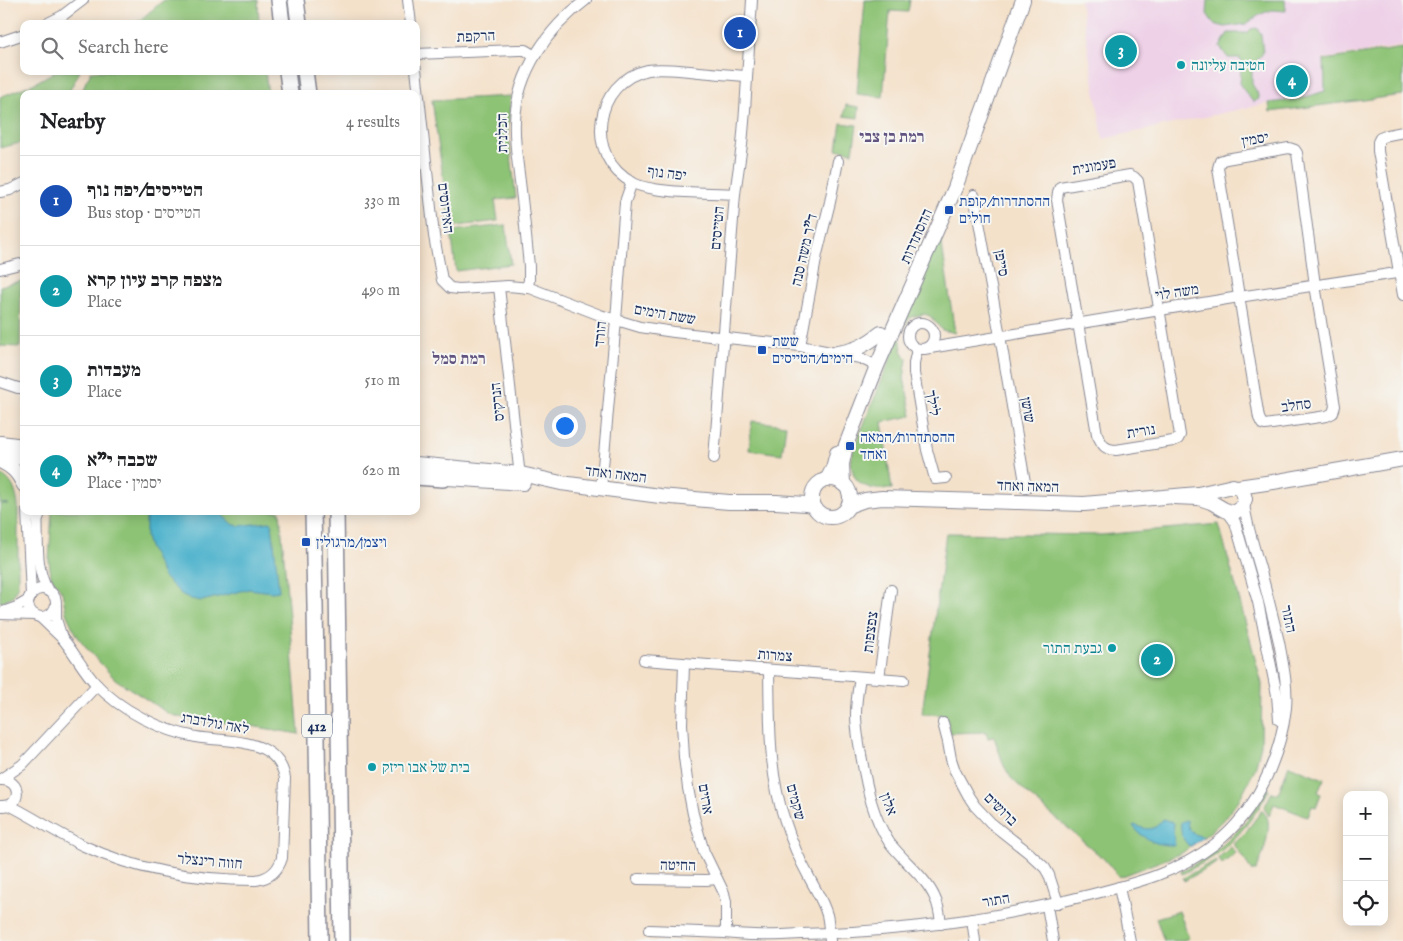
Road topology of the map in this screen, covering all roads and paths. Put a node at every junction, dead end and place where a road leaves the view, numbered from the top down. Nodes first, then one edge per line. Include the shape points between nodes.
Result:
1 (83, 0) edge
2 (279, 0) edge
3 (296, 0) edge
4 (408, 0) edge
5 (586, 0) edge
6 (752, 0) edge
7 (1012, 0) edge
8 (1023, 0) edge
9 (54, 20) edge
10 (282, 20) edge
11 (298, 20) edge
12 (410, 20) edge
13 (20, 35) edge
14 (0, 42) edge
15 (420, 54) edge
16 (535, 56) junction
17 (288, 75) edge
18 (306, 75) edge
19 (417, 75) edge
20 (746, 76) junction
21 (290, 90) edge
22 (307, 90) edge
23 (418, 90) edge
24 (420, 106) edge
25 (1403, 132) edge
26 (838, 161) dead end
27 (632, 182) junction
28 (20, 185) edge
29 (0, 192) edge
30 (734, 194) junction
31 (974, 195) dead end
32 (20, 264) edge
33 (0, 269) edge
34 (1401, 272) edge
35 (1315, 285) junction
36 (499, 287) junction
37 (450, 288) joint
38 (526, 288) junction
39 (1403, 295) edge
40 (1239, 297) junction
41 (1160, 310) junction
42 (616, 320) junction
43 (1077, 323) junction
44 (932, 329) junction
45 (881, 334) junction
46 (1000, 336) junction
47 (724, 338) junction
48 (956, 343) junction
49 (800, 346) junction
50 (921, 349) junction
51 (837, 353) junction
52 (873, 364) junction
53 (0, 382) edge
54 (20, 388) edge
55 (0, 443) edge
56 (20, 446) edge
57 (0, 455) edge
58 (20, 458) edge
59 (714, 458) dead end
60 (1403, 459) edge
61 (0, 462) edge
62 (420, 465) edge
63 (420, 476) edge
64 (20, 478) edge
65 (522, 478) junction
66 (946, 478) dead end
67 (443, 479) joint
68 (827, 480) junction
69 (846, 487) junction
70 (1026, 488) dead end
71 (600, 489) junction
72 (1238, 494) junction
73 (1173, 496) junction
74 (882, 498) junction
75 (813, 499) junction
76 (848, 506) junction
77 (1225, 510) junction
78 (35, 515) edge
79 (35, 515) edge
80 (311, 515) edge
81 (336, 515) edge
82 (343, 515) edge
83 (891, 590) dead end
84 (48, 591) junction
85 (30, 597) junction
86 (56, 607) junction
87 (0, 613) edge
88 (38, 616) junction
89 (62, 639) junction
90 (644, 660) dead end
91 (684, 664) junction
92 (769, 670) junction
93 (860, 676) junction
94 (879, 678) junction
95 (904, 680) dead end
96 (97, 685) junction
97 (338, 716) junction
98 (944, 723) dead end
99 (1278, 744) junction
100 (276, 758) joint
101 (22, 765) junction
102 (0, 780) edge
103 (15, 786) junction
104 (9, 803) edge
105 (638, 879) dead end
106 (717, 879) junction
107 (1119, 888) junction
108 (1058, 903) junction
109 (1047, 906) junction
110 (972, 920) junction
111 (941, 924) junction
112 (649, 930) dead end
113 (900, 930) junction
114 (726, 933) junction
115 (682, 936) edge
116 (829, 937) edge
117 (754, 938) edge
118 (320, 941) edge
119 (342, 941) edge
120 (901, 941) edge
121 (976, 941) edge
122 (1053, 941) edge
123 (1130, 941) edge

1 - 9 street
2 - 10 main road
3 - 11 main road
4 - 12 street
5 - 16 street, הכלנית via 552,30
6 - 20 street, הטייסים
7 - 45 street, ההסתדרות via 947,184
8 - 52 street, ההסתדרות via 955,188
13 - 14 street
15 - 16 street, הרקפת via 518,50
16 - 38 street, הכלנית via 522,85 515,121 530,266
17 - 21 main road
18 - 22 main road
19 - 23 street, האירוסים
20 - 27 street, יפה נוף via 647,70 614,92 601,120 600,133 607,158 621,175
20 - 30 street, הטייסים via 742,145
24 - 37 street, האירוסים via 434,236 442,280
25 - 34 street via 1388,134 1378,142
26 - 49 street, ד"ר משה סנה
27 - 30 street, יפה נוף via 665,190
27 - 42 street, הורד via 625,202
28 - 29 street
30 - 47 street, הטייסים
31 - 46 street, סייפן
32 - 33 street
34 - 35 street, משה לוי
34 - 39 street
35 - 40 street, משה לוי
35 - 40 street, סחלב via 1335,406 1333,413 1327,416 1262,424
35 - 40 street, יסמין via 1297,153 1290,148 1220,161 1218,168
36 - 37 street, ששת הימים
36 - 38 street, ששת הימים
36 - 65 street, הנרקיס
38 - 42 street, ששת הימים
40 - 41 street, משה לוי
41 - 43 street, משה לוי
41 - 43 street, נורית via 1180,436 1173,441 1116,450 1107,449 1097,434
41 - 43 street, פעמונית via 1138,181 1130,175 1060,188 1058,192
42 - 47 street, ששת הימים via 652,329
42 - 71 street, הורד
43 - 46 street, משה לוי
44 - 48 street via 937,336
44 - 50 street via 934,340
44 - 50 street via 922,323 910,331 910,343
45 - 51 street via 865,345
45 - 52 street, ההסתדרות
46 - 48 street, משה לוי
46 - 70 street, שושן
47 - 49 street, ששת הימים
47 - 59 street, הטייסים
48 - 50 street, משה לוי
49 - 51 street, ששת הימים
50 - 66 street, לילך via 914,363 914,373 927,450 935,479
51 - 52 street, ששת הימים
52 - 68 street, ההסתדרות via 850,408
52 - 69 street, ההסתדרות via 846,444 842,464
53 - 54 street
55 - 56 street
57 - 58 street
60 - 72 street, המאה ואחד via 1273,482 1253,492
61 - 64 street via 11,467
62 - 65 street, המאה ואחד
63 - 67 main road
65 - 67 street, המאה ואחד
65 - 71 street, המאה ואחד
68 - 69 street via 838,481
68 - 75 street via 816,486
69 - 74 street, המאה ואחד
69 - 76 street via 850,495
71 - 75 street, המאה ואחד via 729,502 788,504
72 - 73 street, המאה ואחד
72 - 77 street via 1239,510
72 - 77 street via 1222,490 1219,501
72 - 99 street, התור via 1270,604 1285,680 1286,709
73 - 74 street, המאה ואחד via 1084,504
73 - 77 street, המאה ואחד via 1199,498
74 - 76 street, המאה ואחד
75 - 76 street via 821,514 833,517 842,514
77 - 99 street, התור via 1236,522 1258,602 1277,695
78 - 84 street via 40,573
79 - 85 street
80 - 118 main road, 412
81 - 97 main road, 412
82 - 97 main road
83 - 94 street, צפצפות
84 - 85 street via 41,590
84 - 86 street via 54,596
85 - 87 street
85 - 88 street via 30,610
86 - 88 street via 49,615
86 - 89 street, לאה גולדברג
87 - 88 street
88 - 89 street, לאה גולדברג
89 - 96 street, לאה גולדברג
90 - 91 street, צמרות
91 - 92 street, צמרות
91 - 106 street, ארזים via 682,724 688,788 697,832
92 - 93 street, צמרות
92 - 116 street, שקמים via 772,755 781,809 796,850 824,906
93 - 94 street, צמרות
93 - 111 street, אלון via 857,727 872,808 899,855 932,892
94 - 95 street, צמרות
96 - 100 street, לאה גולדברג via 129,710 159,726 197,738 252,744
96 - 101 street
97 - 119 main road, 412
98 - 108 street, ברושים via 953,765 963,788 995,827 1045,868
99 - 107 street, התור via 1262,786 1226,836 1171,871
100 - 104 street, חווה רינצלר via 285,778 283,851 278,868 263,879 200,877 116,859 83,846
101 - 102 street
101 - 103 street
102 - 103 street via 9,780
103 - 104 street via 17,794
105 - 106 street, החיטה
106 - 114 street, ארזים via 726,902
107 - 108 street, התור
107 - 123 street
108 - 109 street, התור
109 - 110 street, התור
109 - 122 street
110 - 111 street, התור
110 - 121 street
111 - 113 street, התור
112 - 115 street, התור
113 - 116 street, התור
113 - 120 street
114 - 115 street, התור
114 - 117 street, התור
116 - 117 street, התור

